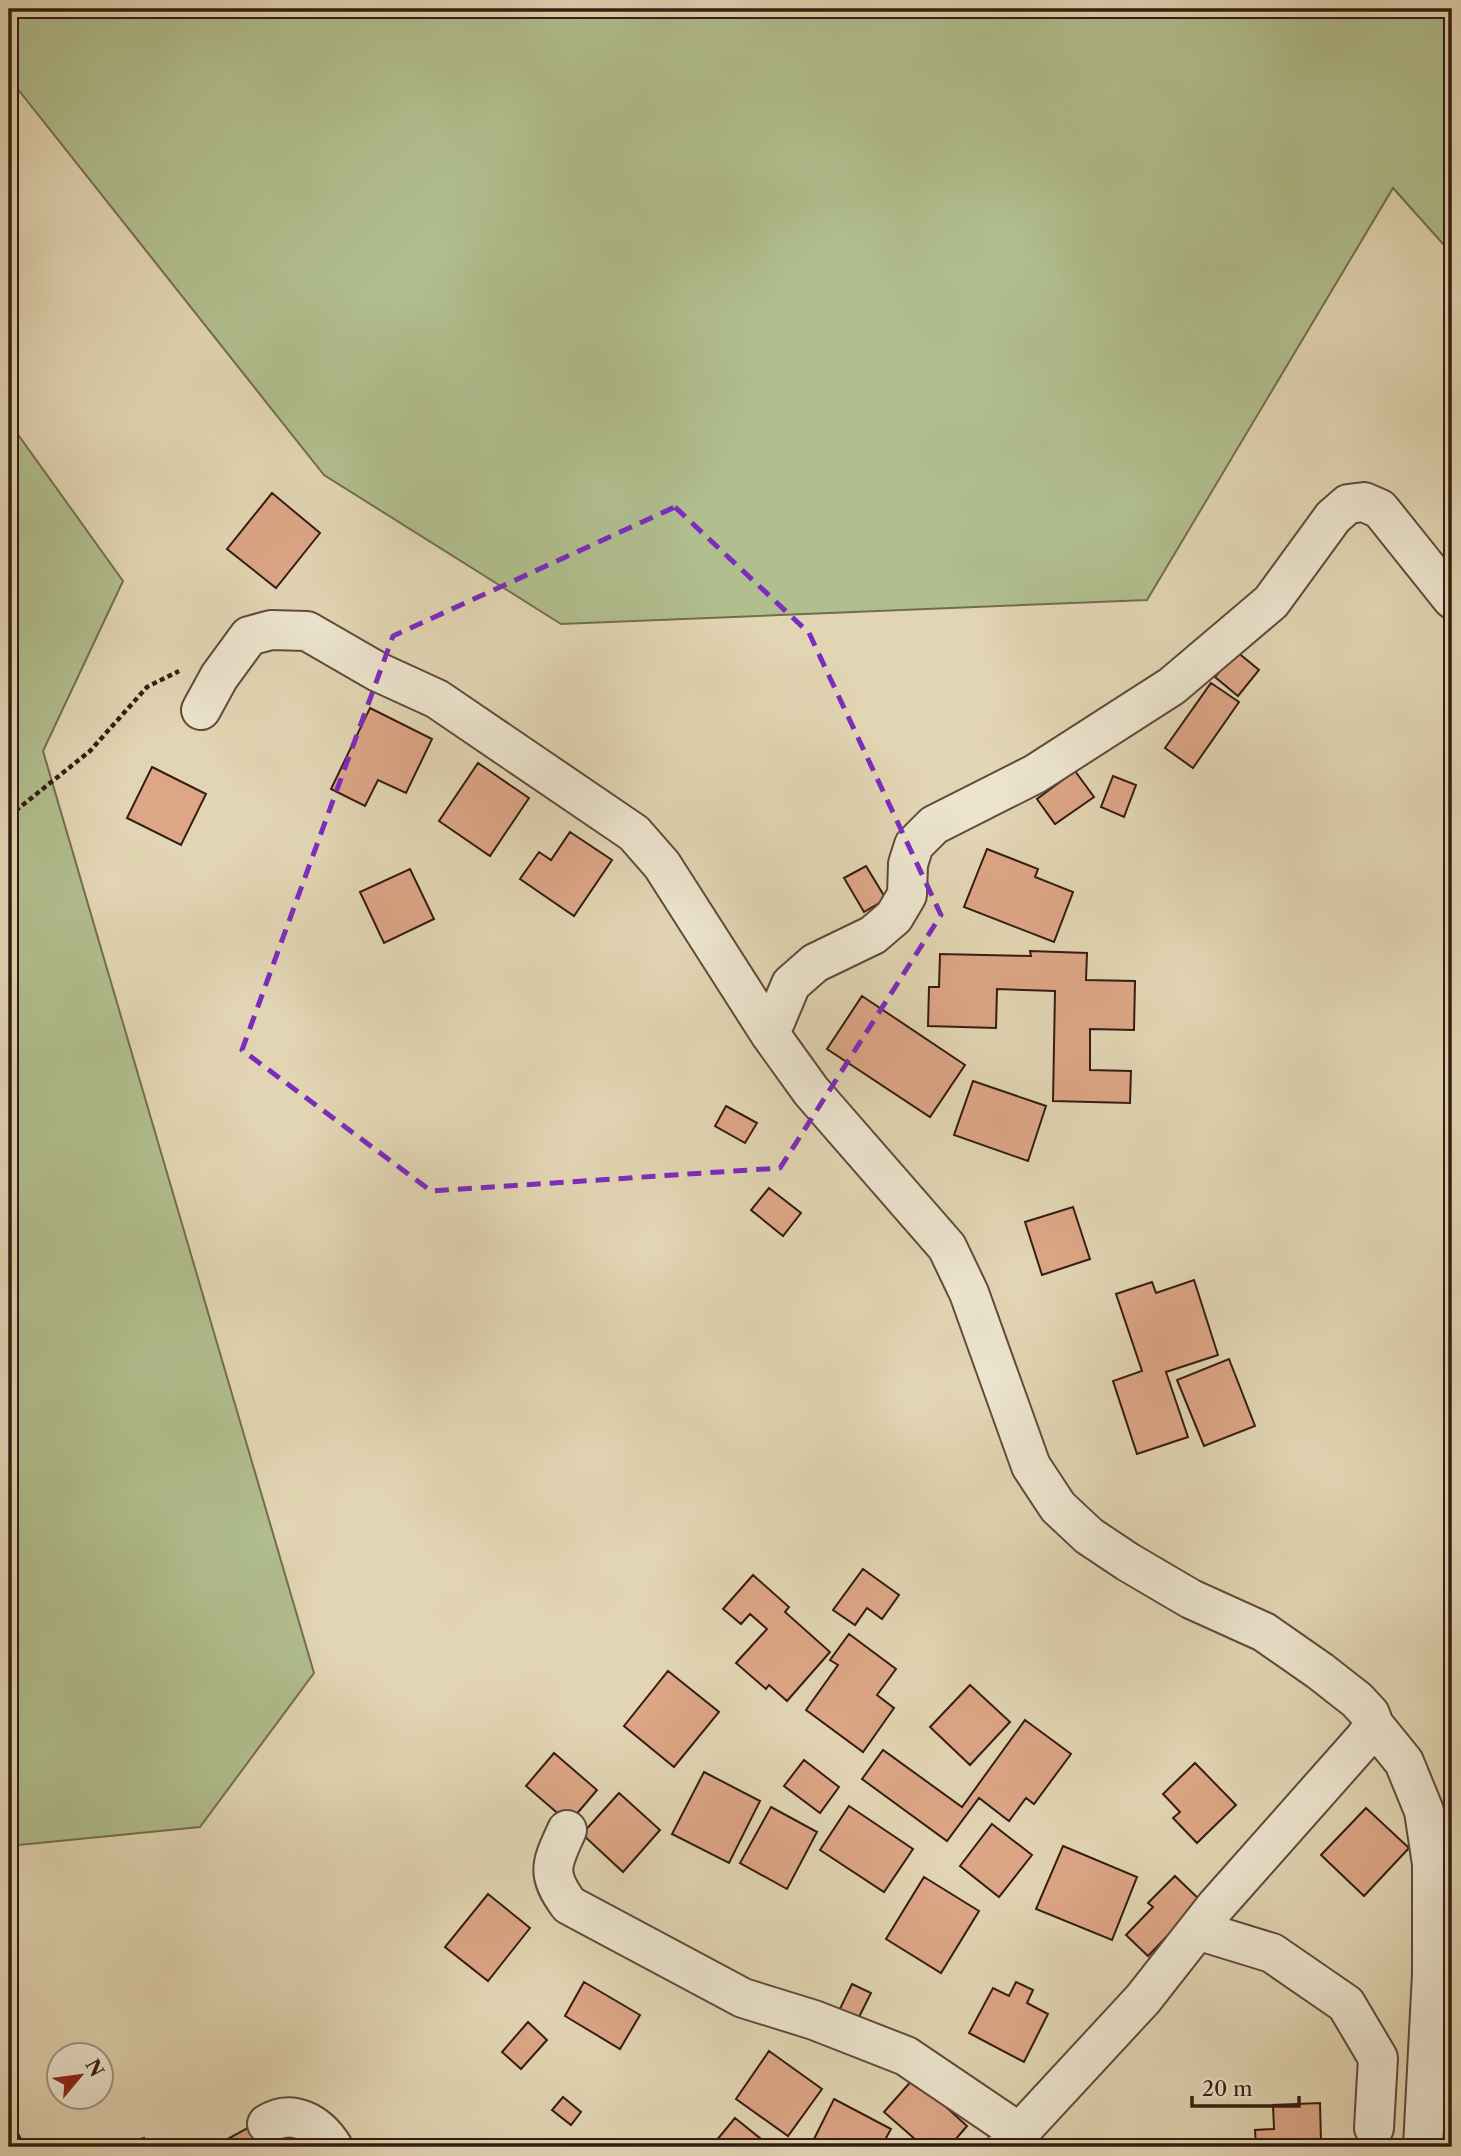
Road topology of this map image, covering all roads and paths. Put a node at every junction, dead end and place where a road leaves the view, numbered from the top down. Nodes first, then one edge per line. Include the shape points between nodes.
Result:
1 (1452, 598) edge
2 (181, 670) dead end
3 (201, 710) dead end
4 (9, 816) edge
5 (770, 1034) junction
6 (1374, 1725) junction
7 (567, 1830) dead end
8 (1197, 1930) junction
9 (267, 2124) dead end
10 (1374, 2128) dead end
11 (1013, 2140) edge
12 (333, 2147) edge
13 (1423, 2147) edge

1 - 5 street via 1380,509 1364,502 1348,504 1333,517 1271,602 1172,686 1035,774 934,825 914,845 907,895 894,918 873,934 815,963 791,984
2 - 4 path via 147,687 90,751
3 - 5 street via 249,636 271,630 307,631 377,672 436,699 634,834 662,865
5 - 6 street via 811,1091 947,1247 969,1293 1031,1466 1058,1507 1088,1536 1128,1562 1264,1632 1357,1700
6 - 8 street
6 - 13 street via 1404,1762 1424,1811 1432,1864
7 - 11 street via 552,1864 555,1886 569,1905 743,1998 906,2056
8 - 10 street via 1272,1953 1346,2004 1378,2058
8 - 11 street via 1143,1999
9 - 12 street via 279,2116 299,2117

